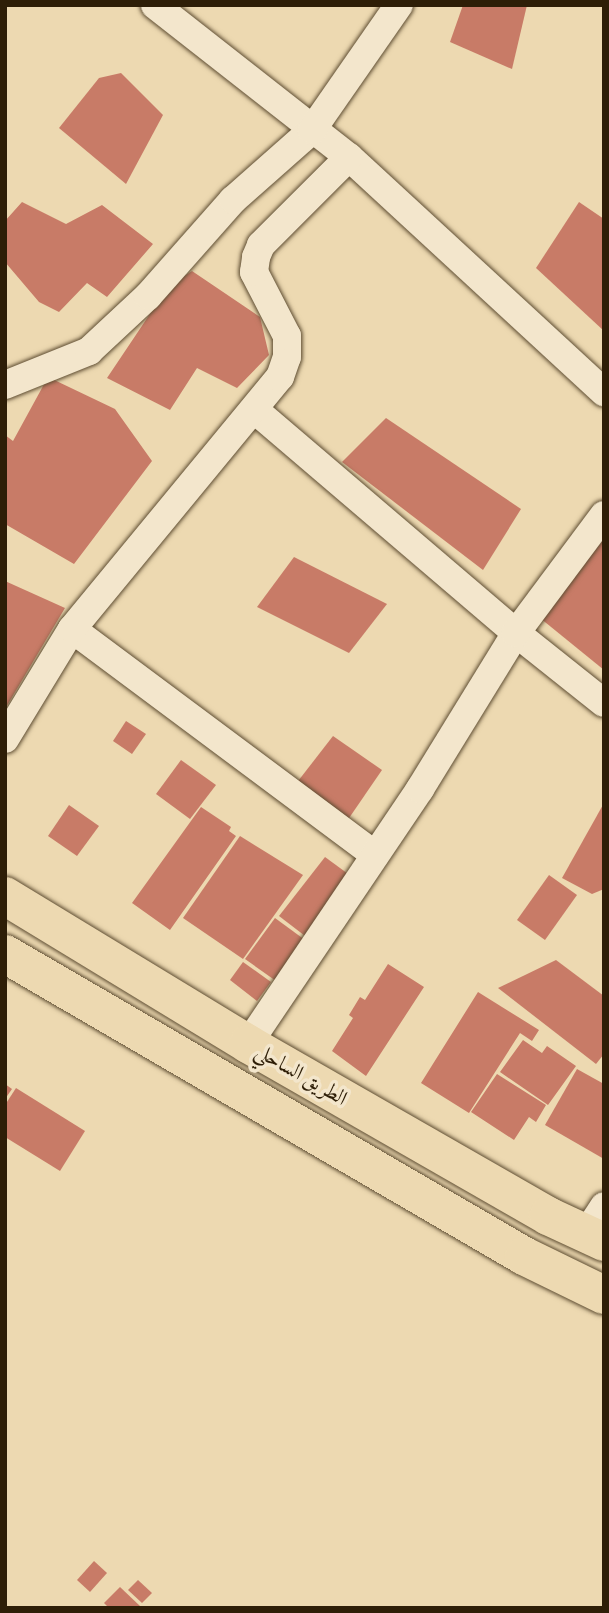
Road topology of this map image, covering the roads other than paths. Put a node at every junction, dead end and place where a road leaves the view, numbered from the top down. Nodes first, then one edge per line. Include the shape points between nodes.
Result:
1 (155, 5) edge
2 (399, 5) edge
3 (312, 130) junction
4 (349, 157) junction
5 (5, 385) edge
6 (604, 392) edge
7 (256, 411) junction
8 (604, 515) edge
9 (72, 629) junction
10 (516, 634) junction
11 (604, 702) edge
12 (5, 739) edge
13 (375, 855) junction
14 (5, 896) edge
15 (5, 954) edge
16 (248, 1044) junction
17 (598, 1227) edge
18 (604, 1296) edge

1 - 3 street
2 - 3 street
3 - 4 street
3 - 5 street via 233,200 148,296 89,351
4 - 6 street
4 - 7 street via 261,245 256,257 254,272 287,336 287,357 280,377
7 - 9 street via 188,483
7 - 10 street
8 - 10 street
9 - 12 street
9 - 13 street
10 - 11 street
10 - 13 street
13 - 16 street
14 - 16 highway, الطريق الساحلي
15 - 18 highway via 524,1256
16 - 17 highway, الطريق الساحلي

